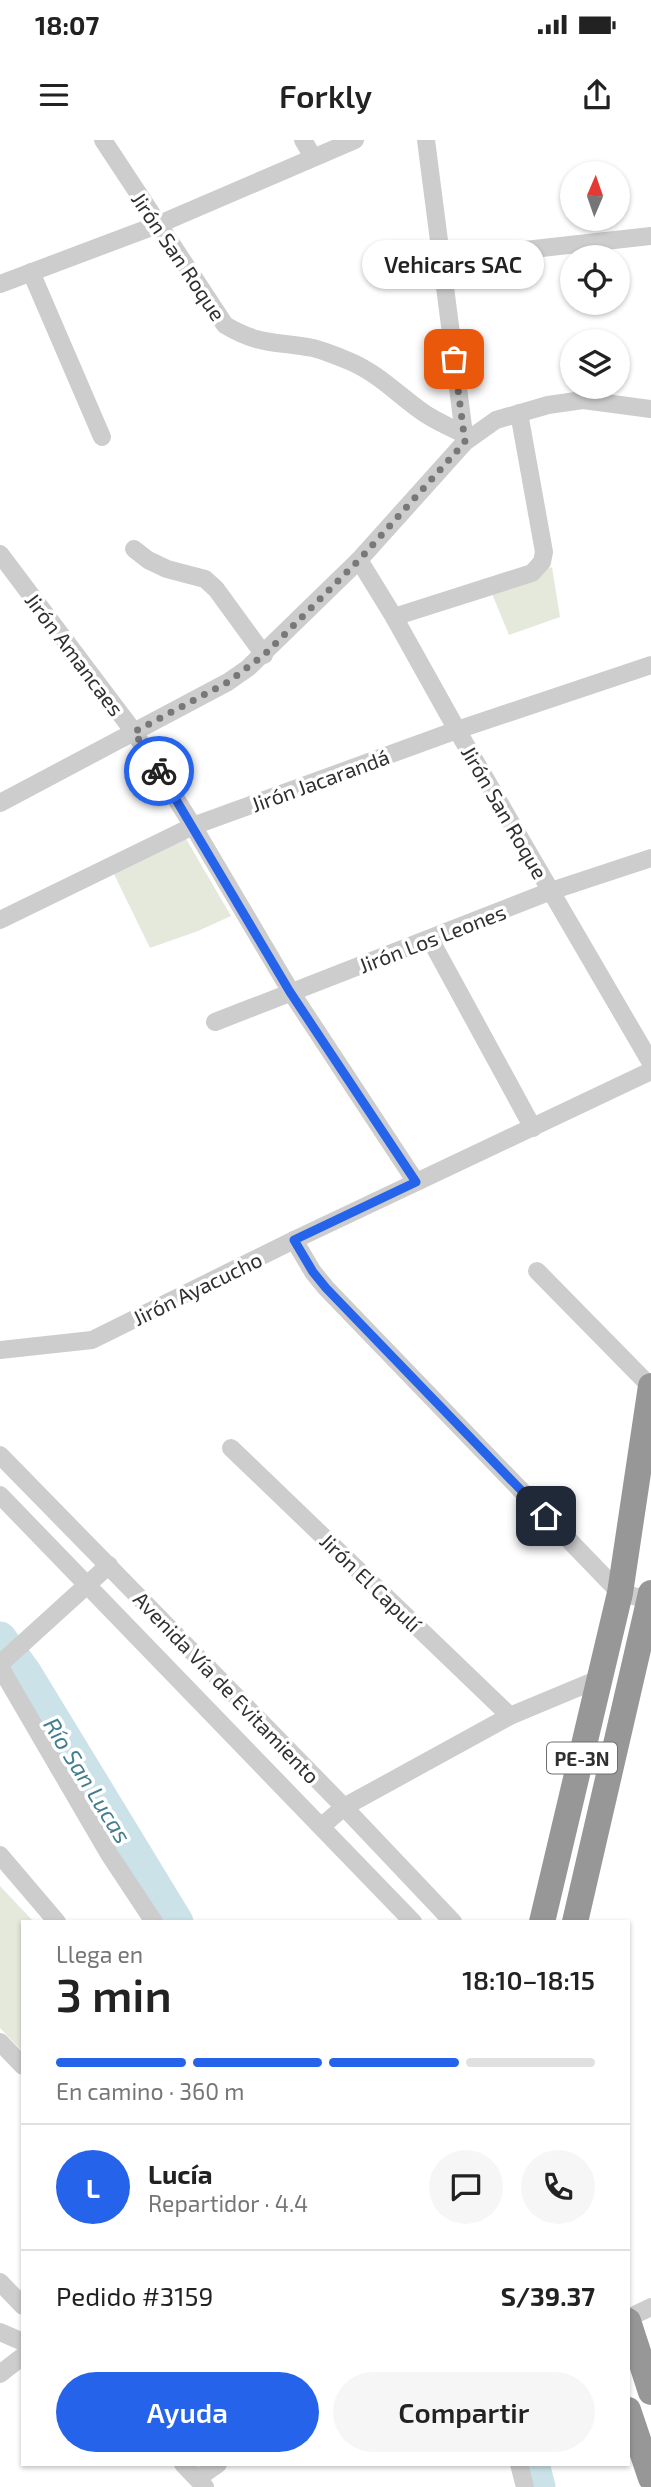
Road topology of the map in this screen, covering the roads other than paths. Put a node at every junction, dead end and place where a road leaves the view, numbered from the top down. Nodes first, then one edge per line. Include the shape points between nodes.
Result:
1 (103, 140) edge
2 (303, 140) edge
3 (355, 140) edge
4 (426, 140) edge
5 (313, 157) junction
6 (157, 225) junction
7 (651, 236) edge
8 (442, 259) junction
9 (31, 272) junction
10 (0, 284) edge
11 (651, 409) edge
12 (519, 413) junction
13 (102, 437) dead end
14 (463, 438) junction
15 (134, 549) dead end
16 (0, 554) edge
17 (359, 560) junction
18 (394, 617) junction
19 (264, 655) junction
20 (651, 665) edge
21 (457, 730) junction
22 (134, 732) junction
23 (0, 803) edge
24 (193, 826) junction
25 (651, 858) edge
26 (551, 891) junction
27 (0, 920) edge
28 (430, 939) junction
29 (290, 992) junction
30 (215, 1022) dead end
31 (651, 1063) edge
32 (651, 1071) edge
33 (533, 1128) junction
34 (416, 1182) junction
35 (294, 1240) junction
36 (537, 1271) dead end
37 (0, 1350) edge
38 (651, 1387) edge
39 (231, 1448) dead end
40 (0, 1455) edge
41 (0, 1495) edge
42 (109, 1565) junction
43 (88, 1584) junction
44 (620, 1593) junction
45 (651, 1598) edge
46 (3, 1662) edge
47 (601, 1678) junction
48 (510, 1716) junction
49 (344, 1807) junction
50 (321, 1826) junction
51 (0, 1855) edge
52 (55, 1920) edge
53 (153, 1920) edge
54 (411, 1920) edge
55 (451, 1920) edge
56 (542, 1920) edge
57 (575, 1920) edge
58 (0, 2042) edge
59 (21, 2064) edge
60 (0, 2282) edge
61 (21, 2304) edge
62 (651, 2307) edge
63 (630, 2319) edge
64 (630, 2326) edge
65 (0, 2332) edge
66 (21, 2341) edge
67 (21, 2358) edge
68 (0, 2374) edge
69 (651, 2392) edge
70 (630, 2416) edge
71 (185, 2466) edge
72 (216, 2466) edge
73 (520, 2466) edge
74 (651, 2478) edge
75 (202, 2483) edge
76 (525, 2487) edge

1 - 6 street, Jirón San Roque
2 - 5 street
3 - 5 street
4 - 8 street
5 - 6 street
6 - 9 street
6 - 14 street, Jirón San Roque via 225,325 246,338 314,348 351,361
7 - 8 street
8 - 14 street
9 - 10 street
9 - 13 street
11 - 12 street via 583,400
12 - 14 street
12 - 18 street via 544,552 542,562 532,573
14 - 17 street
15 - 19 street via 167,569 205,579
16 - 22 street, Jirón Amancaes
17 - 18 street, Jirón San Roque
17 - 19 street
18 - 21 street, Jirón San Roque
19 - 22 street via 228,682
20 - 21 street, Jirón Jacarandá
21 - 24 street, Jirón Jacarandá
21 - 26 street, Jirón San Roque
22 - 23 street
22 - 24 street, Jirón Amancaes
24 - 27 street, Jirón Jacarandá
24 - 29 street, Jirón Amancaes
25 - 26 street, Jirón Los Leones
26 - 28 street, Jirón Los Leones
26 - 31 street, Jirón San Roque
28 - 29 street, Jirón Los Leones
28 - 33 street
29 - 30 street, Jirón Los Leones
29 - 34 street, Jirón Amancaes
32 - 33 street, Jirón Ayacucho
33 - 34 street, Jirón Ayacucho
34 - 35 street, Jirón Ayacucho
35 - 37 street, Jirón Ayacucho via 92,1340
35 - 44 street via 326,1288
36 - 38 street
38 - 44 highway, PE-3N
39 - 48 street, Jirón El Capulí
40 - 42 street, Avenida Vía de Evitamiento
41 - 43 street, Avenida Vía de Evitamiento
42 - 43 street
42 - 49 street, Avenida Vía de Evitamiento
43 - 46 street
43 - 50 street, Avenida Vía de Evitamiento
44 - 45 street
44 - 47 highway, PE-3N
45 - 57 highway, PE-3N
46 - 53 street via 109,1854
47 - 48 street
47 - 56 highway, PE-3N
48 - 49 street
49 - 50 street
49 - 55 street, Avenida Vía de Evitamiento
50 - 54 street, Avenida Vía de Evitamiento
51 - 52 street
58 - 59 street
60 - 61 street
62 - 63 street
64 - 69 highway
65 - 66 street
67 - 68 street
70 - 74 highway
71 - 75 street
72 - 75 street
73 - 76 street

